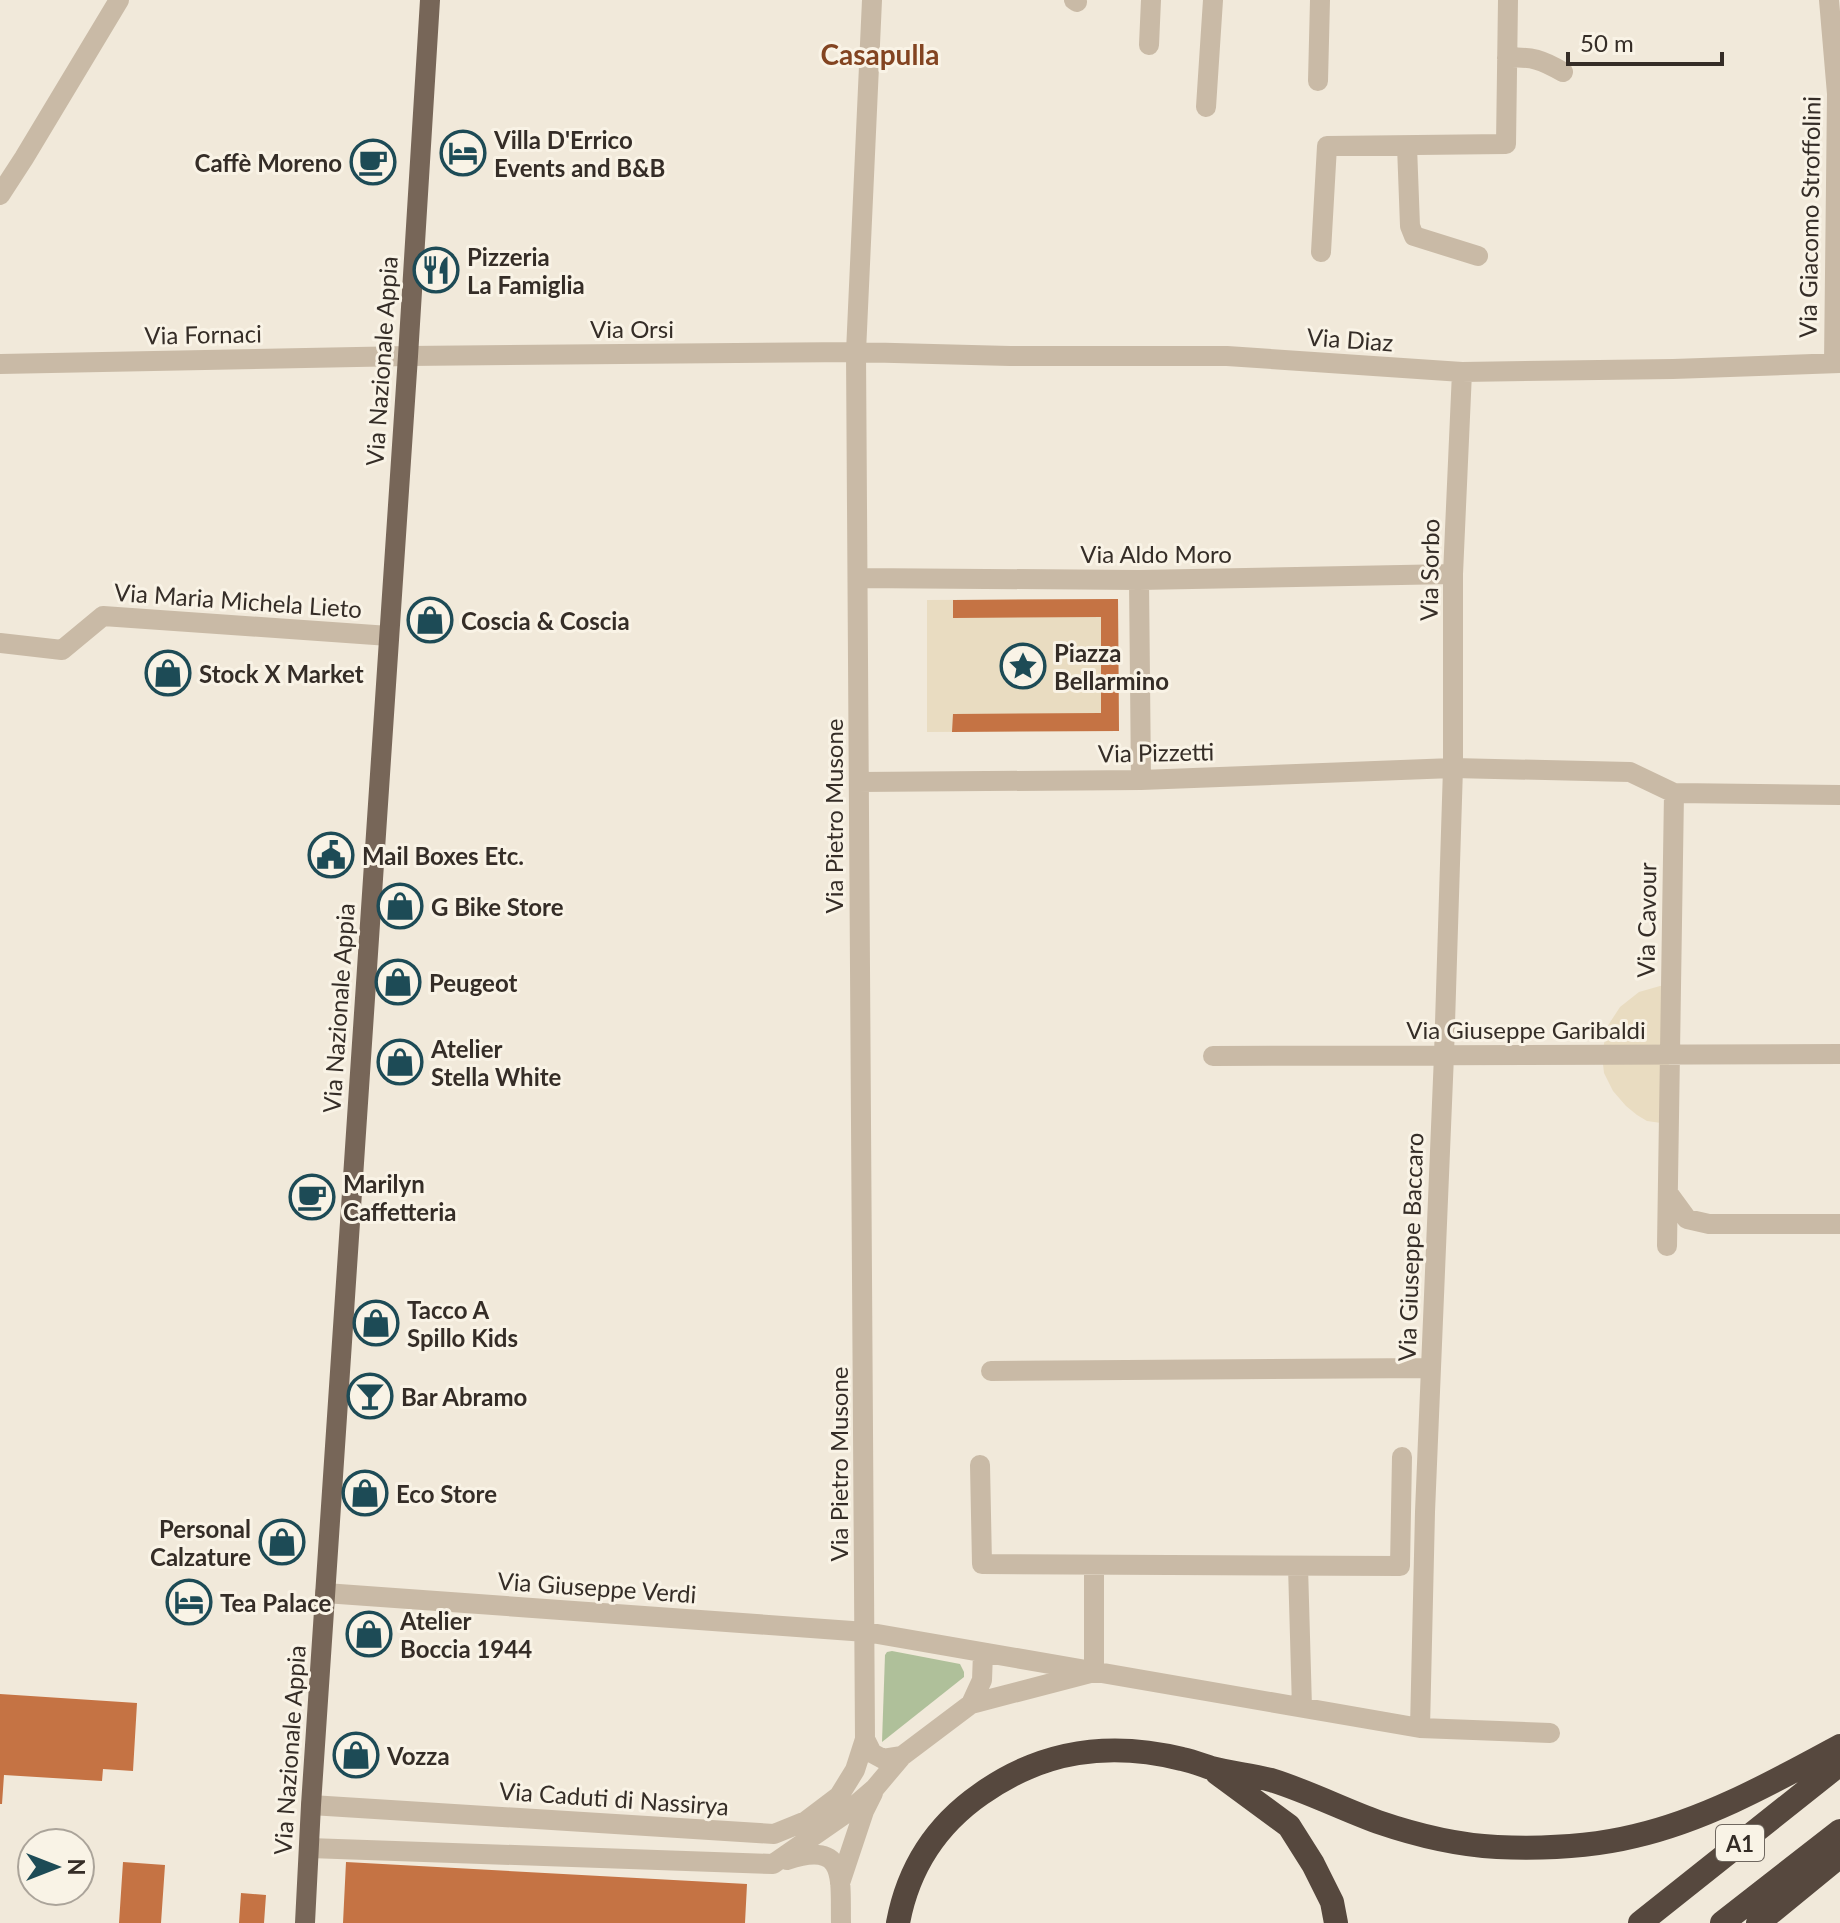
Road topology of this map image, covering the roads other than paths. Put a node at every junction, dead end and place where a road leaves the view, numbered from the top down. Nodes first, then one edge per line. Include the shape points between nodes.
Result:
1 (116, 0) edge
2 (430, 0) edge
3 (872, 0) edge
4 (1151, 0) edge
5 (1213, 0) edge
6 (1320, 0) edge
7 (1508, 0) edge
8 (1829, 0) edge
9 (1149, 45) dead end
10 (1507, 58) junction
11 (1563, 72) dead end
12 (1838, 72) edge
13 (1318, 81) dead end
14 (1206, 107) dead end
15 (1407, 146) junction
16 (0, 195) edge
17 (1321, 252) dead end
18 (1478, 256) dead end
19 (856, 352) junction
20 (408, 356) junction
21 (1837, 363) edge
22 (0, 364) edge
23 (1462, 372) junction
24 (1453, 574) junction
25 (858, 578) junction
26 (1139, 580) junction
27 (389, 636) junction
28 (0, 643) edge
29 (1453, 768) junction
30 (1141, 780) junction
31 (859, 782) junction
32 (1674, 793) junction
33 (1840, 795) edge
34 (1840, 1054) edge
35 (1444, 1055) junction
36 (1669, 1055) junction
37 (1213, 1056) dead end
38 (1668, 1193) junction
39 (1840, 1224) edge
40 (1667, 1246) dead end
41 (1431, 1368) junction
42 (991, 1371) dead end
43 (1402, 1457) dead end
44 (980, 1465) dead end
45 (1094, 1565) junction
46 (1298, 1566) junction
47 (325, 1593) junction
48 (866, 1632) junction
49 (983, 1653) junction
50 (1094, 1672) junction
51 (971, 1704) junction
52 (1302, 1708) junction
53 (1420, 1728) junction
54 (1550, 1733) dead end
55 (865, 1739) junction
56 (1840, 1746) edge
57 (902, 1756) junction
58 (1840, 1764) edge
59 (1209, 1767) junction
60 (875, 1788) junction
61 (311, 1805) junction
62 (1840, 1831) edge
63 (806, 1842) junction
64 (309, 1848) junction
65 (1840, 1856) edge
66 (840, 1883) junction
67 (305, 1923) edge
68 (841, 1923) edge
69 (898, 1923) edge
70 (1336, 1923) edge
71 (1640, 1923) edge
72 (1722, 1923) edge
73 (1758, 1923) edge

1 - 16 street
2 - 20 main road, Via Nazionale Appia
3 - 19 street, Via Pietro Musone
4 - 9 street
5 - 14 street
6 - 13 street
7 - 10 street
8 - 12 street, Via Giacomo Stroffolini
10 - 11 street via 1540,59
10 - 15 street via 1506,144
12 - 21 street, Via Giacomo Stroffolini
15 - 17 street via 1327,146
15 - 18 street via 1414,236
19 - 20 street, Via Orsi
19 - 23 street, Via Diaz via 1227,356
19 - 25 street, Via Pietro Musone
20 - 22 street, Via Fornaci
20 - 27 main road, Via Nazionale Appia
21 - 23 street, Via Diaz
23 - 24 street, Via Sorbo
24 - 26 street, Via Aldo Moro
24 - 29 street, Via Sorbo
25 - 26 street, Via Aldo Moro
25 - 31 street, Via Pietro Musone
26 - 30 street
27 - 28 street, Via Maria Michela Lieto via 103,616 62,650
27 - 47 main road, Via Nazionale Appia
29 - 30 street, Via Pizzetti
29 - 32 street, Via Pizzetti via 1630,772
29 - 35 street, Via Giuseppe Baccaro
30 - 31 street, Via Pizzetti
31 - 48 street, Via Pietro Musone
32 - 33 street
32 - 36 street, Via Cavour
34 - 36 street, Via Giuseppe Garibaldi
35 - 36 street, Via Giuseppe Garibaldi
35 - 37 street, Via Giuseppe Garibaldi
35 - 41 street, Via Giuseppe Baccaro
36 - 38 street, Via Cavour
38 - 39 street via 1687,1219 1709,1224
38 - 40 street, Via Cavour
41 - 42 street
41 - 53 street, Via Giuseppe Baccaro
43 - 46 street via 1400,1566
44 - 45 street via 982,1564
45 - 46 street
45 - 50 street
46 - 52 street
47 - 48 street, Via Giuseppe Verdi
47 - 61 main road, Via Nazionale Appia
48 - 49 street
48 - 55 street, Via Pietro Musone
49 - 50 street
49 - 51 street via 982,1680
50 - 51 street
50 - 52 street
51 - 57 street
52 - 53 street
53 - 54 street
55 - 57 street via 872,1753 883,1759
55 - 63 street, Via Caduti di Nassirya via 855,1770
56 - 59 highway via 1696,1817 1635,1836 1561,1848 1494,1847 1434,1838 1271,1780
57 - 60 street, Via Caduti di Nassirya
58 - 71 highway, A1
59 - 69 highway via 1116,1749 1073,1753 1028,1766 967,1803 942,1829 912,1873
59 - 70 highway via 1289,1826 1332,1902
60 - 63 street, Via Caduti di Nassirya
60 - 66 street, Via Caduti di Nassirya
61 - 63 street, Via Caduti di Nassirya via 774,1834
61 - 64 main road, Via Nazionale Appia
62 - 72 highway, A1
63 - 64 street, Via Caduti di Nassirya via 773,1864
63 - 66 street via 832,1859
64 - 67 main road, Via Nazionale Appia
65 - 73 highway
66 - 68 street, Via Caduti di Nassirya

